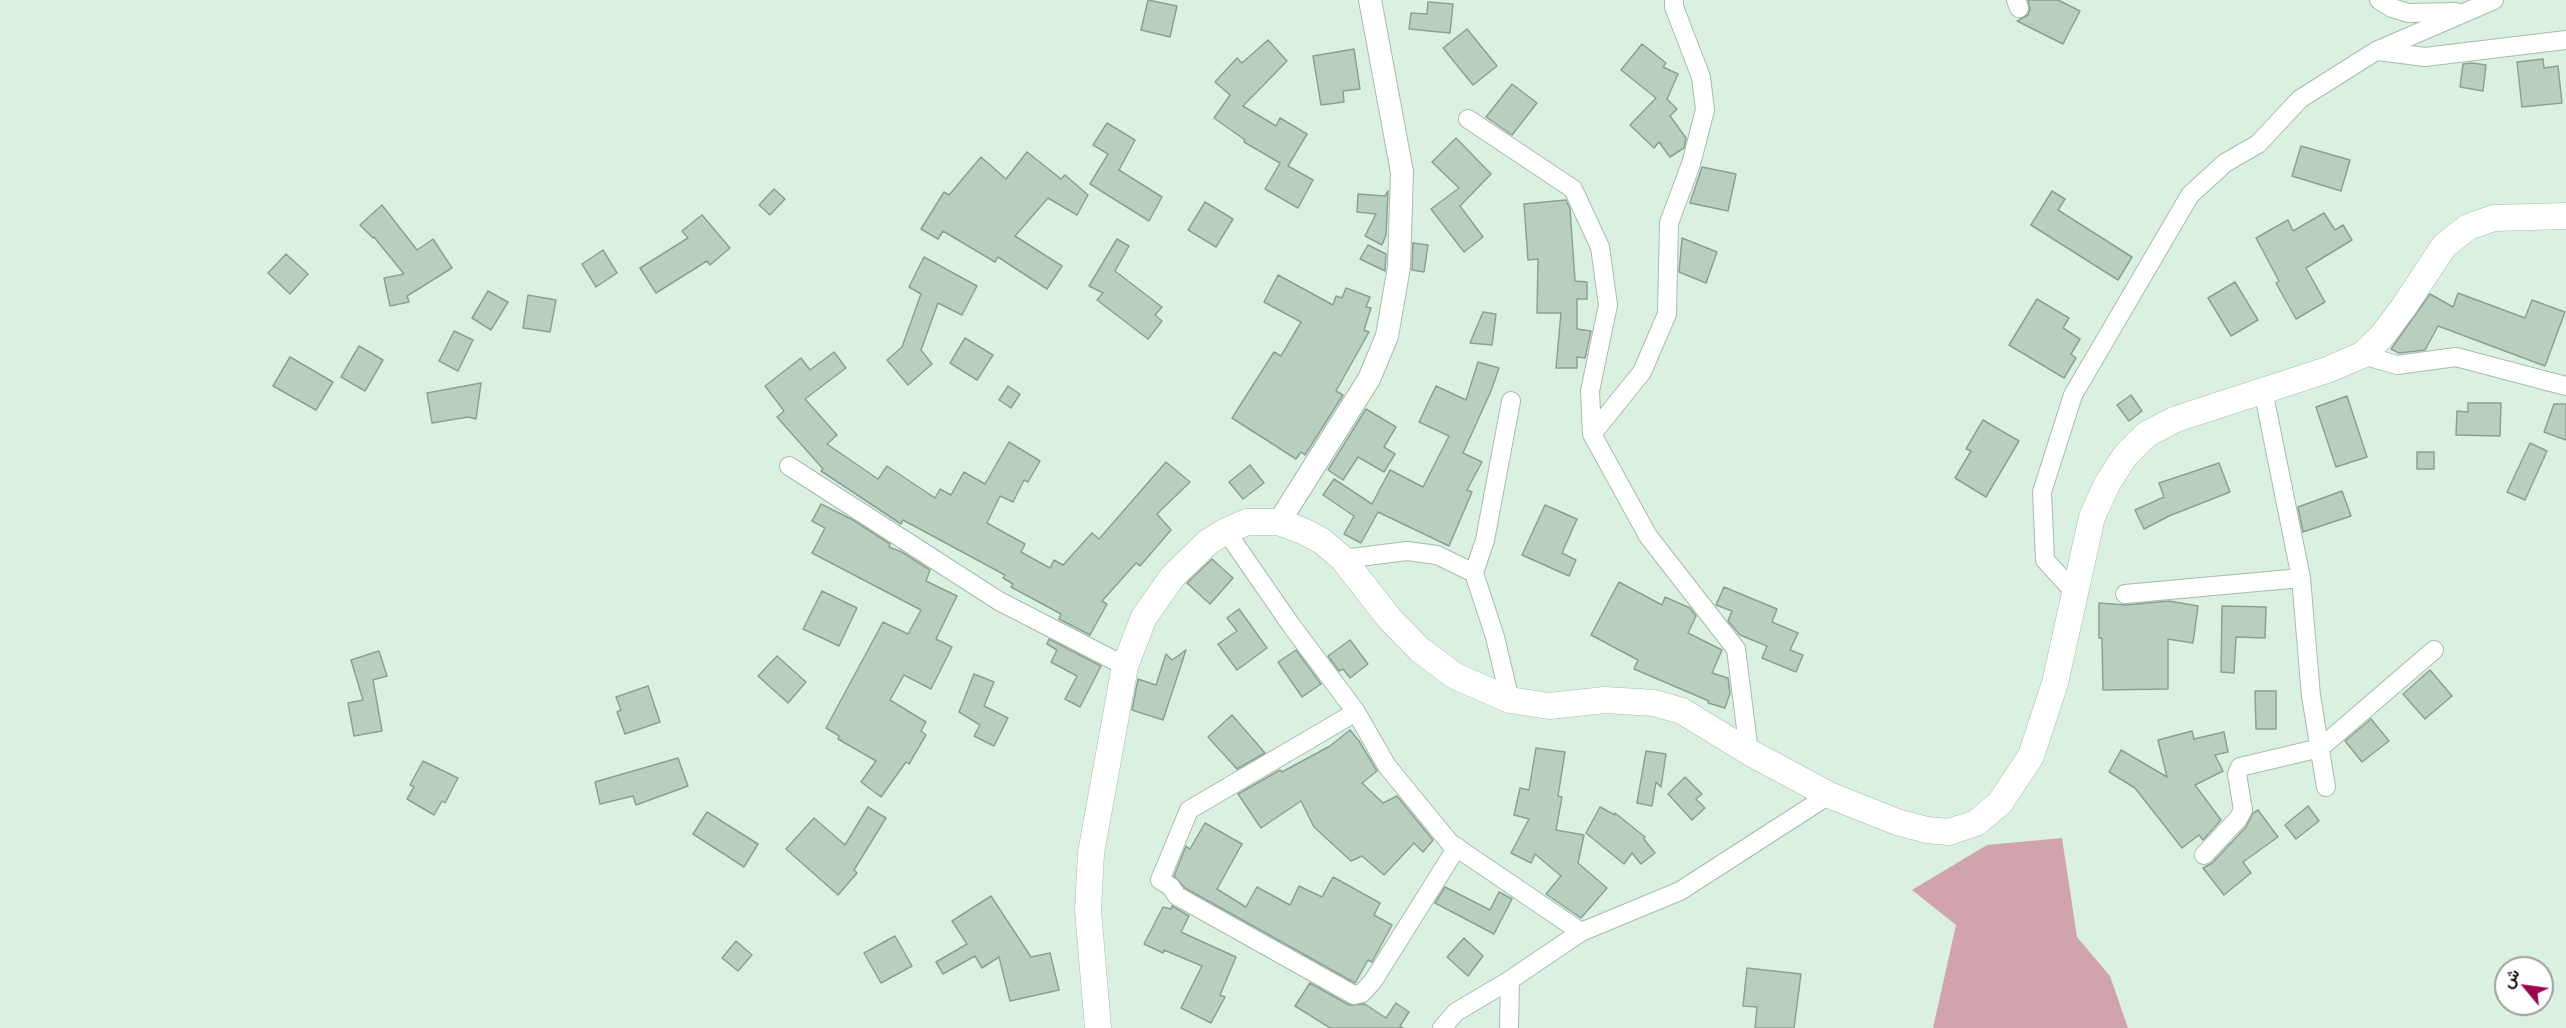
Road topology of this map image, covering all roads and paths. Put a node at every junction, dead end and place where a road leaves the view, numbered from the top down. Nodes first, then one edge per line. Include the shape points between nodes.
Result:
1 (1370, 0) edge
2 (1674, 0) edge
3 (2379, 0) edge
4 (2494, 0) edge
5 (2463, 12) junction
6 (2566, 40) edge
7 (2376, 51) junction
8 (1468, 119) dead end
9 (2566, 216) edge
10 (2362, 355) junction
11 (2566, 386) edge
12 (2263, 390) junction
13 (1511, 401) dead end
14 (1592, 434) junction
15 (789, 466) dead end
16 (1279, 522) junction
17 (1226, 531) junction
18 (1343, 559) junction
19 (1474, 573) junction
20 (2301, 578) junction
21 (2076, 594) junction
22 (2125, 594) dead end
23 (2434, 650) dead end
24 (1125, 666) junction
25 (1510, 700) junction
26 (1356, 712) junction
27 (2320, 748) junction
28 (1749, 752) junction
29 (2326, 787) dead end
30 (1829, 795) junction
31 (1457, 847) junction
32 (2204, 855) dead end
33 (1581, 932) junction
34 (1510, 980) junction
35 (1098, 1028) edge
36 (1442, 1028) edge
37 (1509, 1028) edge

1 - 16 street via 1402,172 1400,267 1387,336 1369,379
2 - 14 street via 1701,77 1705,110 1691,164 1668,223 1667,314 1642,372
3 - 5 street via 2408,13
4 - 5 street
5 - 7 street
6 - 7 street via 2425,57
7 - 21 street via 2300,99 2259,144 2225,163 2190,195 2073,395 2042,492 2045,560
8 - 14 street via 1573,189 1600,247 1608,305 1590,391
9 - 10 main road via 2493,218 2468,227 2444,246 2403,308
10 - 11 street via 2397,365 2456,357
10 - 12 main road
12 - 20 street
12 - 21 main road via 2176,419 2147,434 2125,456 2092,517
13 - 19 street via 1485,540
14 - 28 street via 1648,536 1736,649
15 - 24 street via 999,601
16 - 17 main road via 1247,522
16 - 18 main road via 1322,541
17 - 24 main road via 1208,542 1173,576 1144,617
17 - 26 street
18 - 19 street via 1407,551 1437,555
18 - 25 main road via 1419,649 1455,676
19 - 25 street
20 - 22 street
20 - 27 street
21 - 30 main road via 2055,683 2031,756 2000,803 1976,823 1949,832 1927,830
23 - 27 street
24 - 35 main road via 1091,854 1088,910
25 - 28 main road via 1549,706 1605,700 1654,703 1682,711
26 - 31 street via 1387,766
26 - 31 street via 1189,810 1160,880 1177,896 1354,995 1362,993 1372,981
27 - 29 street
27 - 32 street via 2240,766 2237,774 2243,810
28 - 30 main road
30 - 33 street via 1680,891
31 - 33 street
33 - 34 street
34 - 36 street via 1456,1012
34 - 37 street

